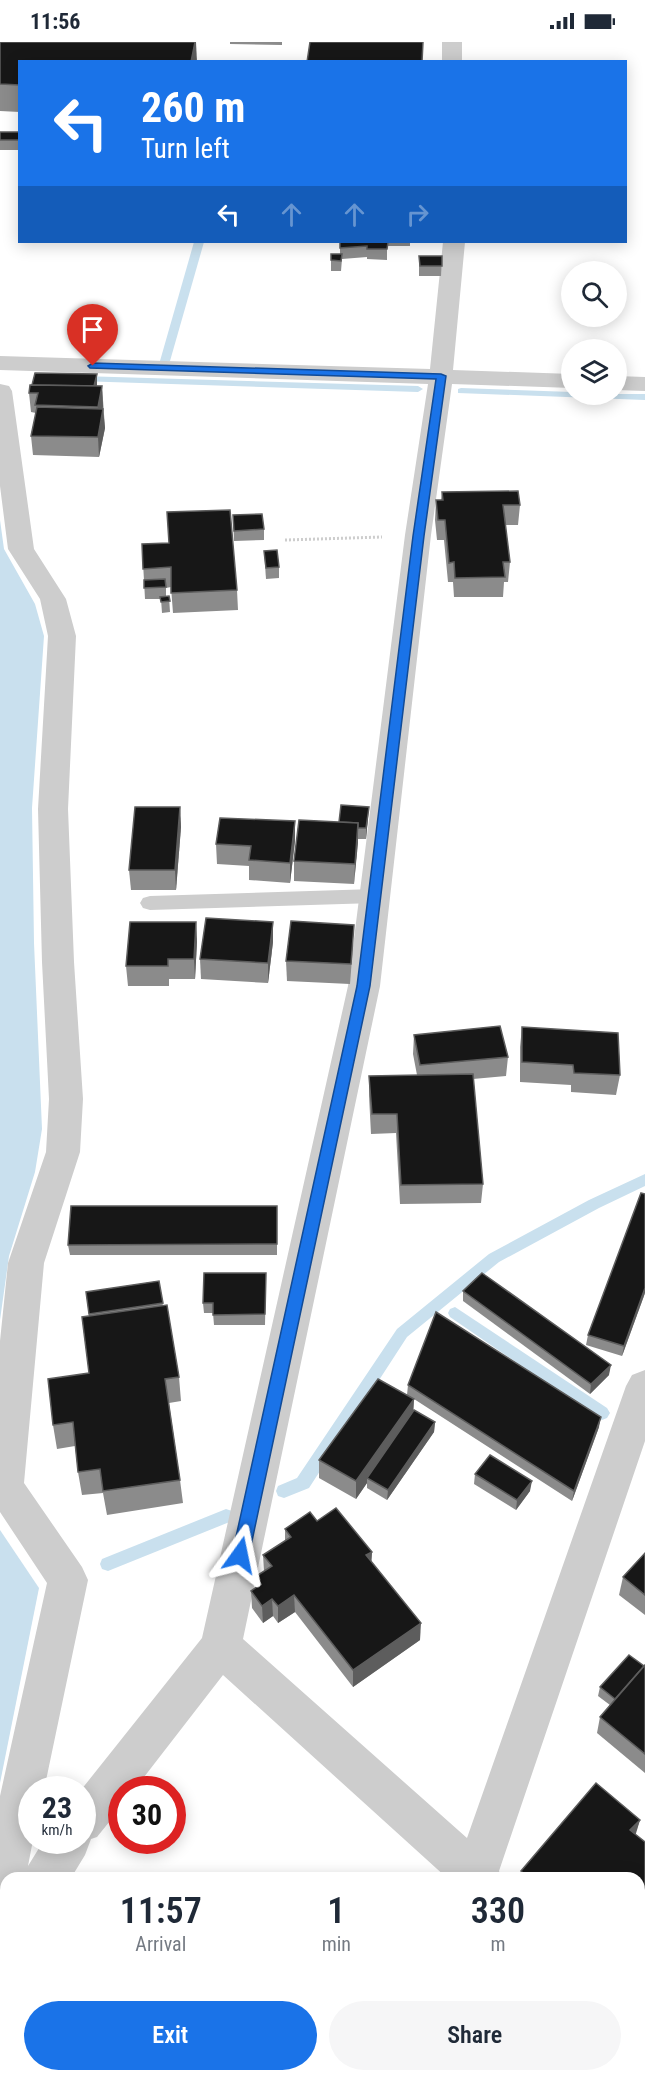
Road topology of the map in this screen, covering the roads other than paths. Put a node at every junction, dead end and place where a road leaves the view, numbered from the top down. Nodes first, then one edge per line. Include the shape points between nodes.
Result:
1 (452, 42) edge
2 (452, 60) edge
3 (454, 243) edge
4 (0, 363) edge
5 (441, 376) junction
6 (561, 381) edge
7 (627, 383) edge
8 (645, 384) edge
9 (0, 391) edge
10 (375, 896) junction
11 (150, 903) dead end
12 (643, 1399) edge
13 (221, 1646) junction
14 (96, 1804) edge
15 (61, 1854) edge
16 (5, 1872) edge
17 (49, 1872) edge
18 (471, 1872) edge
19 (479, 1872) edge

1 - 2 street
3 - 5 street
4 - 5 street
5 - 6 street
5 - 10 street
7 - 8 street
9 - 16 street via 21,549 53,599 62,636 54,809 66,1099 63,1152 26,1263 4,1486 68,1580
10 - 11 lane
10 - 13 street via 364,986
12 - 19 street
13 - 14 street
13 - 18 street
15 - 17 street

